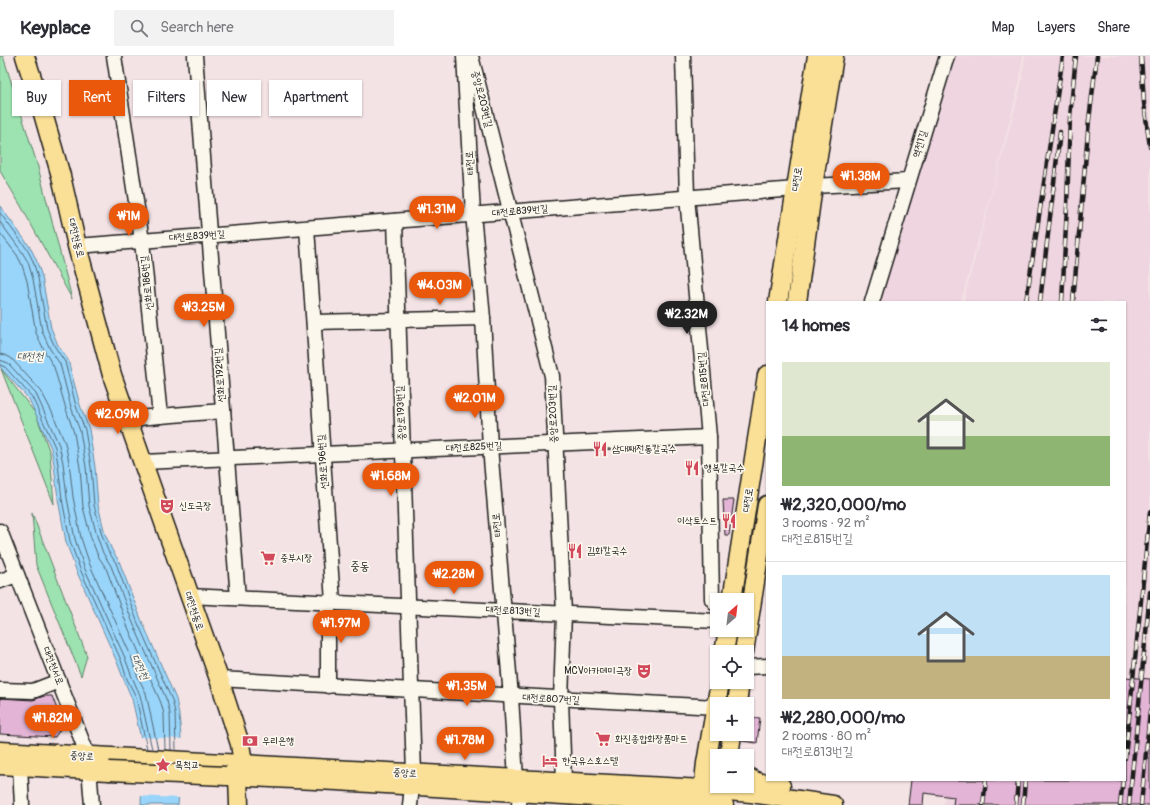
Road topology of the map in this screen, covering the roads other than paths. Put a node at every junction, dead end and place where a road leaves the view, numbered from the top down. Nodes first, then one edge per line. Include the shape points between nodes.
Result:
1 (12, 56) edge
2 (25, 56) edge
3 (114, 56) edge
4 (195, 56) edge
5 (464, 56) edge
6 (471, 56) edge
7 (683, 56) edge
8 (817, 56) edge
9 (834, 56) edge
10 (947, 56) edge
11 (25, 80) edge
12 (33, 80) edge
13 (44, 116) edge
14 (908, 181) junction
15 (804, 188) junction
16 (687, 197) junction
17 (511, 211) junction
18 (473, 214) junction
19 (395, 221) junction
20 (307, 228) junction
21 (209, 236) junction
22 (142, 241) junction
23 (77, 246) junction
24 (778, 301) edge
25 (797, 301) edge
26 (872, 301) edge
27 (483, 318) junction
28 (398, 320) junction
29 (314, 322) junction
30 (766, 381) edge
31 (223, 412) junction
32 (160, 416) junction
33 (128, 419) junction
34 (709, 437) junction
35 (555, 444) junction
36 (490, 447) junction
37 (403, 450) junction
38 (323, 454) junction
39 (227, 458) junction
40 (143, 462) junction
41 (766, 511) edge
42 (0, 531) edge
43 (17, 575) junction
44 (0, 581) edge
45 (712, 593) edge
46 (733, 593) edge
47 (189, 596) junction
48 (238, 598) junction
49 (331, 602) junction
50 (408, 606) junction
51 (504, 610) junction
52 (564, 613) junction
53 (710, 621) edge
54 (745, 645) edge
55 (766, 666) edge
56 (754, 667) edge
57 (219, 679) junction
58 (59, 681) junction
59 (328, 686) junction
60 (0, 690) edge
61 (411, 691) junction
62 (511, 697) junction
63 (561, 700) junction
64 (710, 707) edge
65 (711, 741) edge
66 (0, 751) edge
67 (97, 764) junction
68 (0, 765) edge
69 (20, 766) junction
70 (233, 770) junction
71 (413, 780) junction
72 (754, 780) edge
73 (518, 792) edge
74 (564, 794) edge
75 (724, 798) edge
76 (702, 799) edge
77 (22, 805) edge
78 (92, 805) edge
79 (239, 805) edge
80 (410, 805) edge
81 (834, 805) edge

1 - 11 main road
2 - 12 main road, 대전천동로
3 - 22 street, 선화로186번길
4 - 21 street, 선화로192번길
5 - 18 street, 태전로
6 - 17 street, 중앙로203번길
7 - 16 street, 대전로815번길
8 - 15 main road, 대전로
9 - 15 main road, 대전로
10 - 14 street, 역전1길
13 - 23 main road, 대전천동로
14 - 15 street, 대전로839번길
14 - 26 street, 역전1길
15 - 16 street, 대전로839번길
15 - 24 main road, 대전로
15 - 25 main road, 대전로
16 - 17 street, 대전로839번길
16 - 34 street, 대전로815번길
17 - 18 street, 대전로839번길
17 - 35 street, 중앙로203번길 via 552,376
18 - 19 street, 대전로839번길
18 - 27 street, 태전로
19 - 20 street, 대전로839번길
19 - 28 street, 중앙로193번길
20 - 21 street, 대전로839번길
20 - 29 street, 선화로196번길
21 - 22 street, 대전로839번길
21 - 31 street, 선화로192번길
22 - 23 street, 대전로839번길
22 - 32 street, 선화로186번길
23 - 33 main road, 대전천동로 via 112,375
27 - 28 street
27 - 36 street, 태전로
28 - 29 street
28 - 37 street, 중앙로193번길
29 - 38 street, 선화로196번길
30 - 46 main road, 대전로
31 - 32 street
31 - 39 street, 선화로192번길
32 - 33 street
33 - 40 main road, 대전천동로
34 - 35 street, 대전로825번길
34 - 45 street, 대전로815번길
35 - 36 street, 대전로825번길
35 - 52 street, 중앙로203번길
36 - 37 street, 대전로825번길
36 - 51 street, 태전로
37 - 38 street, 대전로825번길
37 - 50 street, 중앙로193번길
38 - 39 street, 대전로825번길
38 - 49 street, 선화로196번길
39 - 40 street, 대전로825번길
39 - 48 street, 선화로192번길
40 - 47 main road, 대전천동로
41 - 54 main road, 대전로
42 - 43 street, 대전천서로
43 - 44 street
43 - 58 street, 대전천서로
47 - 48 street, 대전로813번길
47 - 57 main road, 대전천동로
48 - 49 street, 대전로813번길
49 - 50 street, 대전로813번길
49 - 59 street, 선화로196번길
50 - 51 street, 대전로813번길
50 - 61 street, 중앙로193번길
51 - 52 street, 대전로813번길
51 - 62 street, 태전로
52 - 53 street, 대전로813번길
52 - 63 street, 중앙로203번길
55 - 56 street
57 - 59 street, 대전로807번길
57 - 70 main road, 대전천동로 via 240,744
58 - 60 street via 33,691
58 - 67 street, 대전천서로
59 - 61 street, 대전로807번길
61 - 62 street, 대전로807번길
61 - 71 street, 중앙로193번길
62 - 63 street, 대전로807번길
62 - 73 street, 태전로
63 - 64 street, 대전로807번길
63 - 74 street, 중앙로203번길
65 - 76 main road
66 - 67 main road, 중앙로
67 - 69 main road, 중앙로
67 - 70 main road, 중앙로, bridge
67 - 78 street, 대전천서로
68 - 69 main road, 중앙로
69 - 77 street
70 - 71 main road, 중앙로
70 - 79 main road, 대전천동로
71 - 73 main road, 중앙로
71 - 80 street, 중앙로193번길
72 - 81 main road via 795,788
73 - 74 main road, 중앙로
74 - 76 main road, 중앙로
75 - 76 main road, 중앙로
75 - 81 main road, 중앙로 via 751,793

